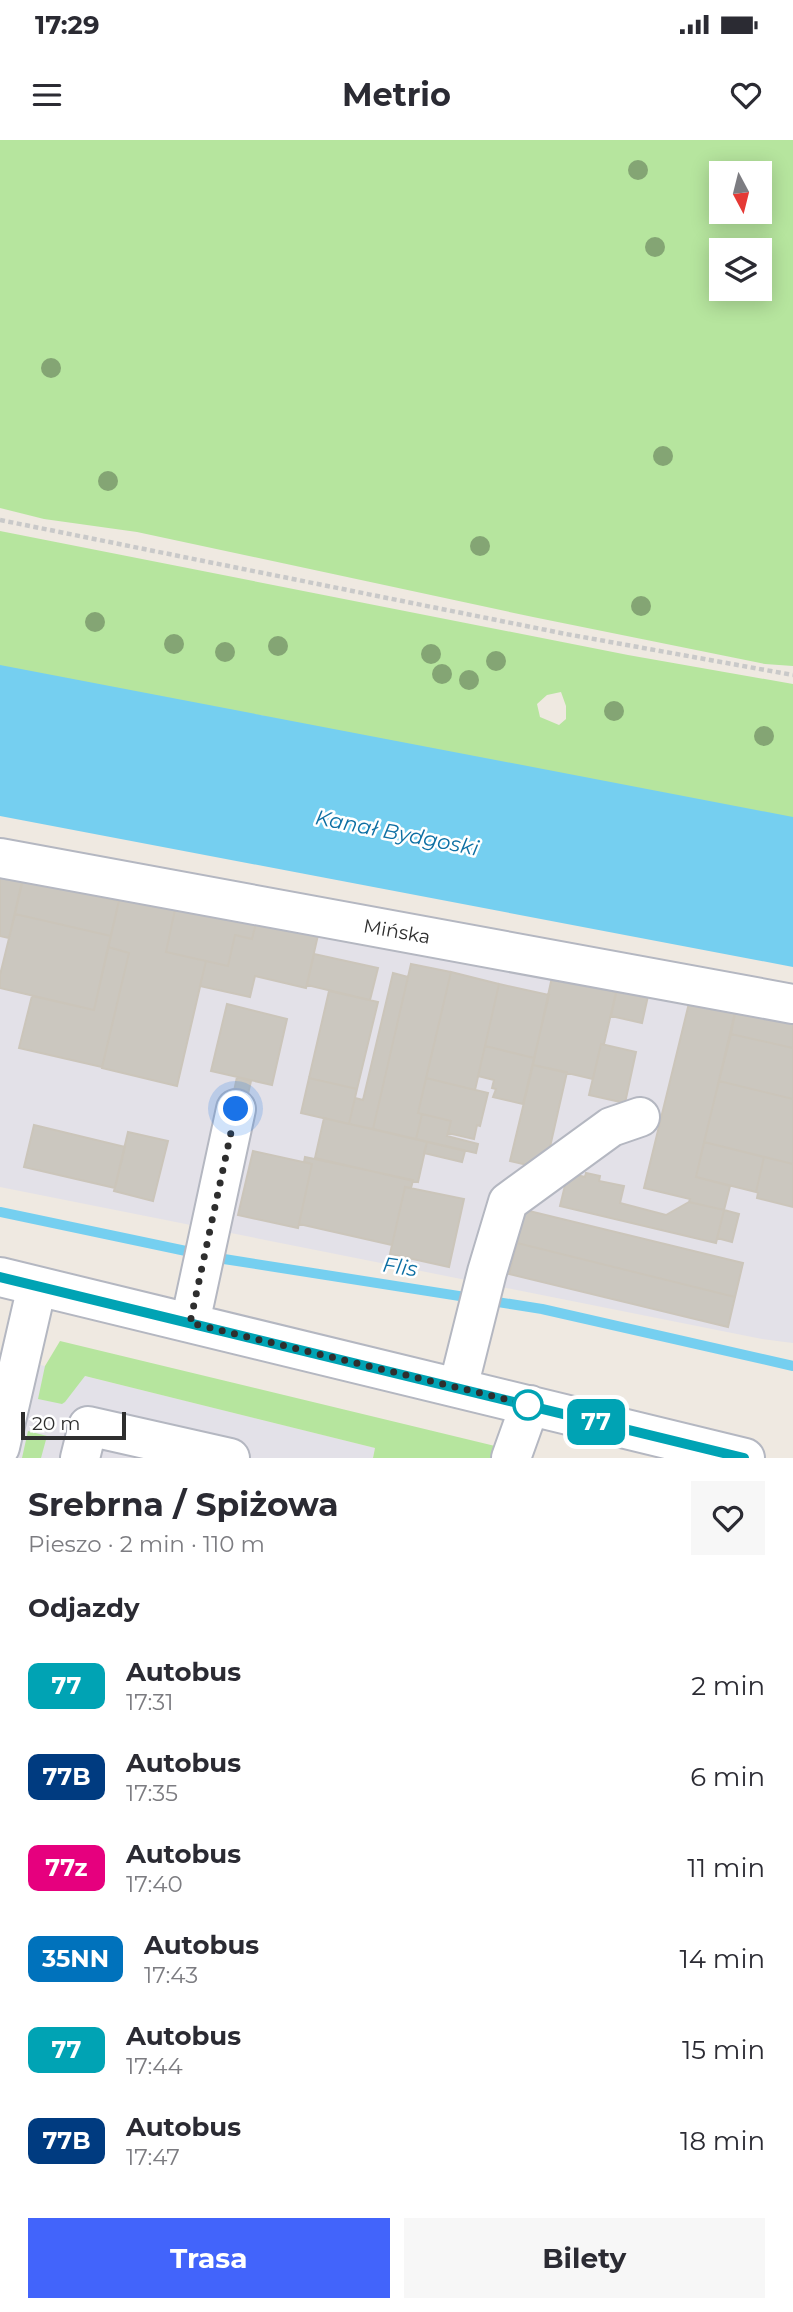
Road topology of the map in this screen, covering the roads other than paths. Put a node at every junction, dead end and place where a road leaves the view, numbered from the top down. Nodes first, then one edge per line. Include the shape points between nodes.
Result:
1 (0, 858) edge
2 (793, 1004) edge
3 (236, 1109) dead end
4 (640, 1117) dead end
5 (0, 1277) edge
6 (37, 1286) junction
7 (190, 1323) junction
8 (458, 1388) junction
9 (530, 1405) junction
10 (0, 1447) edge
11 (80, 1458) edge
12 (230, 1458) edge
13 (511, 1458) edge
14 (745, 1458) edge

1 - 2 street, Mińska
3 - 7 street
4 - 8 street via 611,1127 508,1202
5 - 6 street
6 - 7 street
6 - 10 street
7 - 8 street
8 - 9 street
9 - 13 street
9 - 14 street
11 - 12 street via 88,1426

